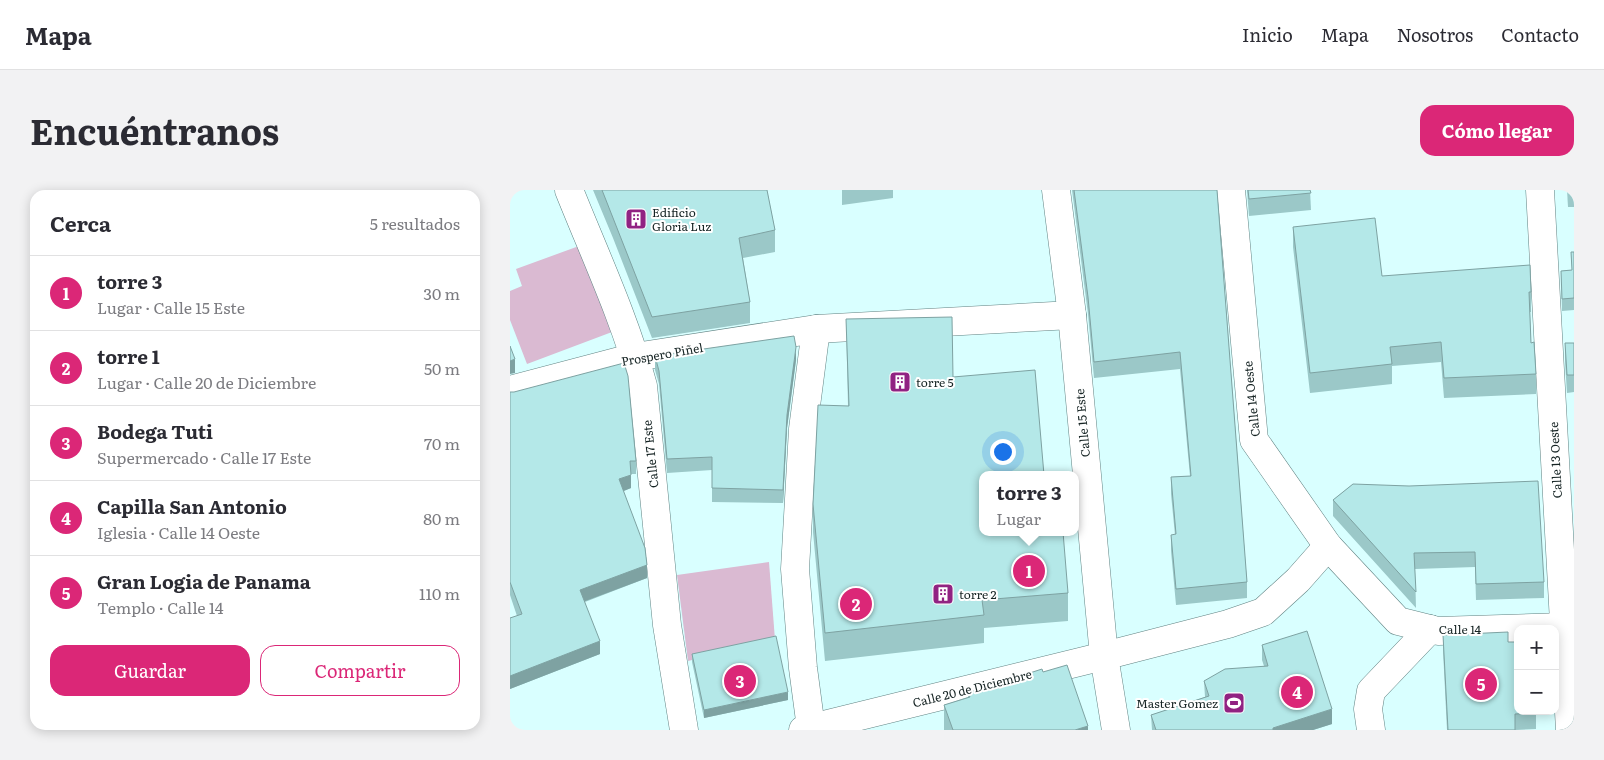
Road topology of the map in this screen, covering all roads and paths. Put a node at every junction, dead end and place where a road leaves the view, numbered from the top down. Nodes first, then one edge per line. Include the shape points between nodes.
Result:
1 (569, 190) edge
2 (1056, 190) edge
3 (1231, 190) edge
4 (1540, 190) edge
5 (1072, 315) junction
6 (816, 329) junction
7 (635, 357) junction
8 (510, 390) edge
9 (1328, 546) junction
10 (1568, 586) edge
11 (1565, 627) junction
12 (1430, 629) junction
13 (1104, 656) junction
14 (1571, 701) edge
15 (807, 729) edge
16 (684, 730) edge
17 (1116, 730) edge
18 (1371, 730) edge
19 (1570, 730) edge

1 - 7 street, Calle 17 Este
2 - 5 street, Calle 15 Este
3 - 9 street, Calle 14 Oeste via 1254,440
4 - 10 street, Calle 13 Oeste
5 - 6 street, Prospero Piñel
5 - 13 street, Calle 15 Este
6 - 7 street, Prospero Piñel
6 - 15 street via 803,429 795,569
7 - 8 street, Prospero Piñel
7 - 16 street, Calle 17 Este via 643,386 667,624
9 - 12 street, Calle 14 via 1398,621
9 - 13 street, Calle 20 de Diciembre via 1263,612
10 - 11 street, Calle 13 Oeste
11 - 12 street, Calle 14
11 - 14 street, Calle 13 Oeste
12 - 18 street via 1371,692 1368,709
13 - 15 street, Calle 20 de Diciembre
13 - 17 street, Calle 15 Este
14 - 19 street, Calle 13 Oeste

